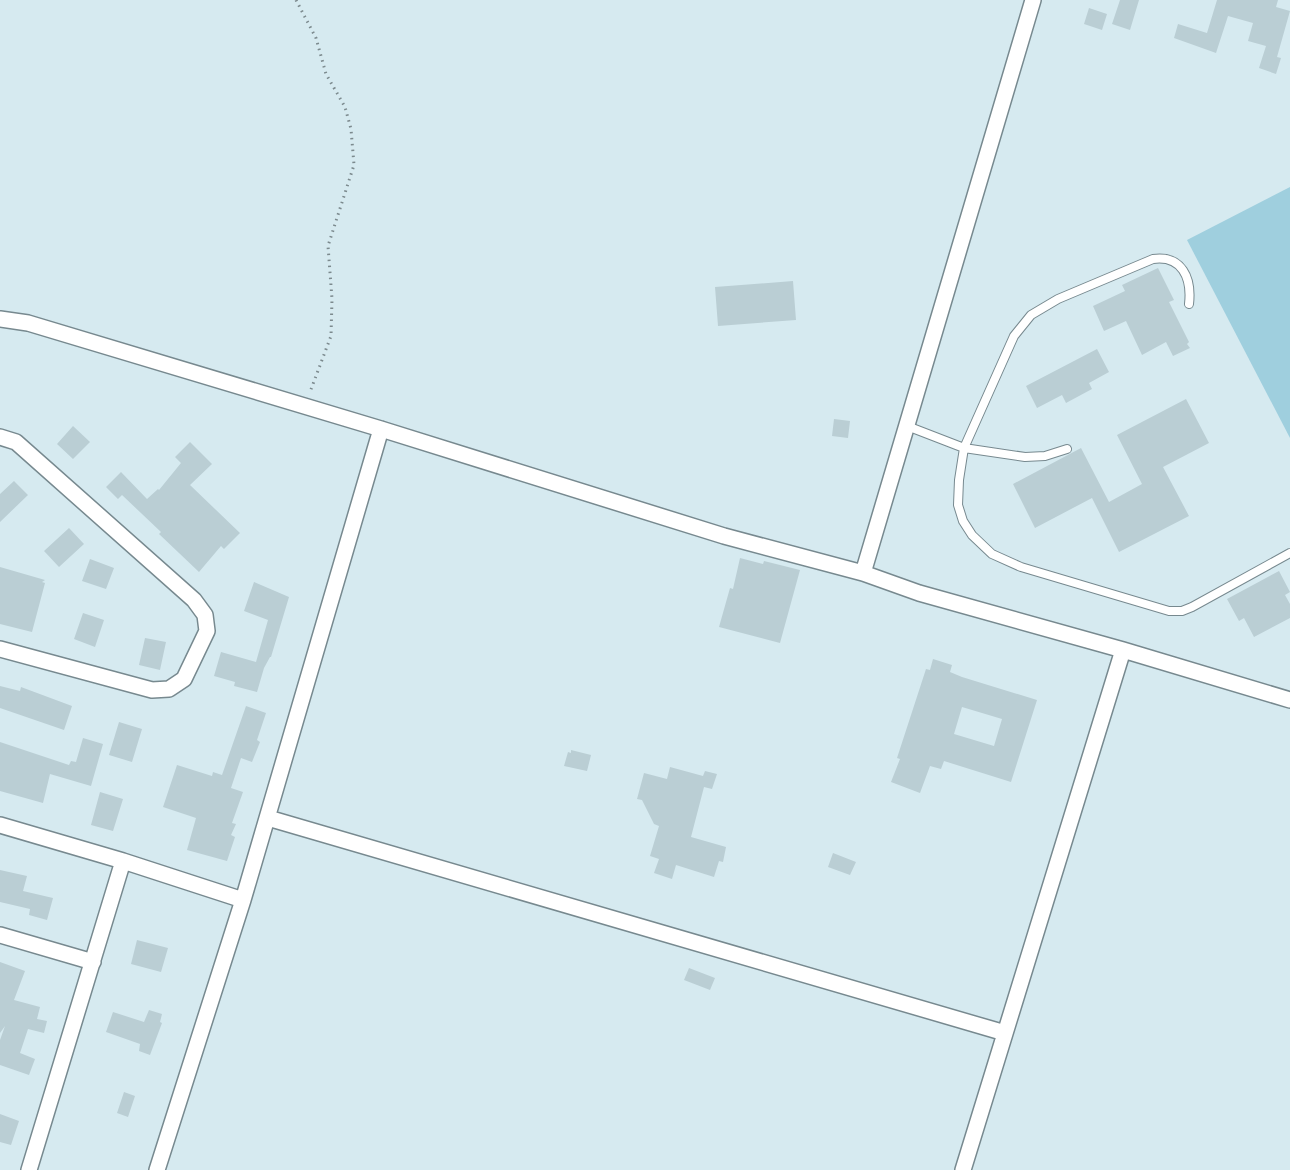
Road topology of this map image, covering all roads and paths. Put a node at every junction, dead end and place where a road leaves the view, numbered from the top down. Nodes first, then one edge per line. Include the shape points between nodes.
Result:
1 (296, 0) edge
2 (1033, 0) edge
3 (1190, 304) dead end
4 (0, 319) edge
5 (306, 406) junction
6 (907, 426) junction
7 (381, 429) junction
8 (0, 437) edge
9 (964, 448) junction
10 (1067, 449) dead end
11 (1290, 553) edge
12 (863, 573) junction
13 (0, 649) edge
14 (1123, 650) junction
15 (1290, 700) edge
16 (268, 818) junction
17 (0, 825) edge
18 (123, 861) junction
19 (243, 900) junction
20 (0, 935) edge
21 (93, 962) junction
22 (1005, 1033) junction
23 (29, 1170) edge
24 (157, 1170) edge
25 (963, 1170) edge

1 - 5 path via 316,38 326,74 345,107 354,165 328,246 331,336
2 - 6 street
3 - 9 lane via 1185,273 1165,257 1079,290 1031,315 1014,336
4 - 5 street via 28,323
5 - 7 street
6 - 9 lane
6 - 12 street
7 - 12 street via 724,536
7 - 16 street
8 - 13 street via 16,442 194,600 205,615 207,631 184,679 169,689 152,690
9 - 10 lane via 1025,457
9 - 11 lane via 958,505 963,521 993,554 1021,567 1169,611 1182,611
12 - 14 street via 919,593
14 - 15 street
14 - 22 street
16 - 19 street
16 - 22 street
17 - 18 street
18 - 19 street
18 - 21 street
19 - 24 street
20 - 21 street
21 - 23 street
22 - 25 street

